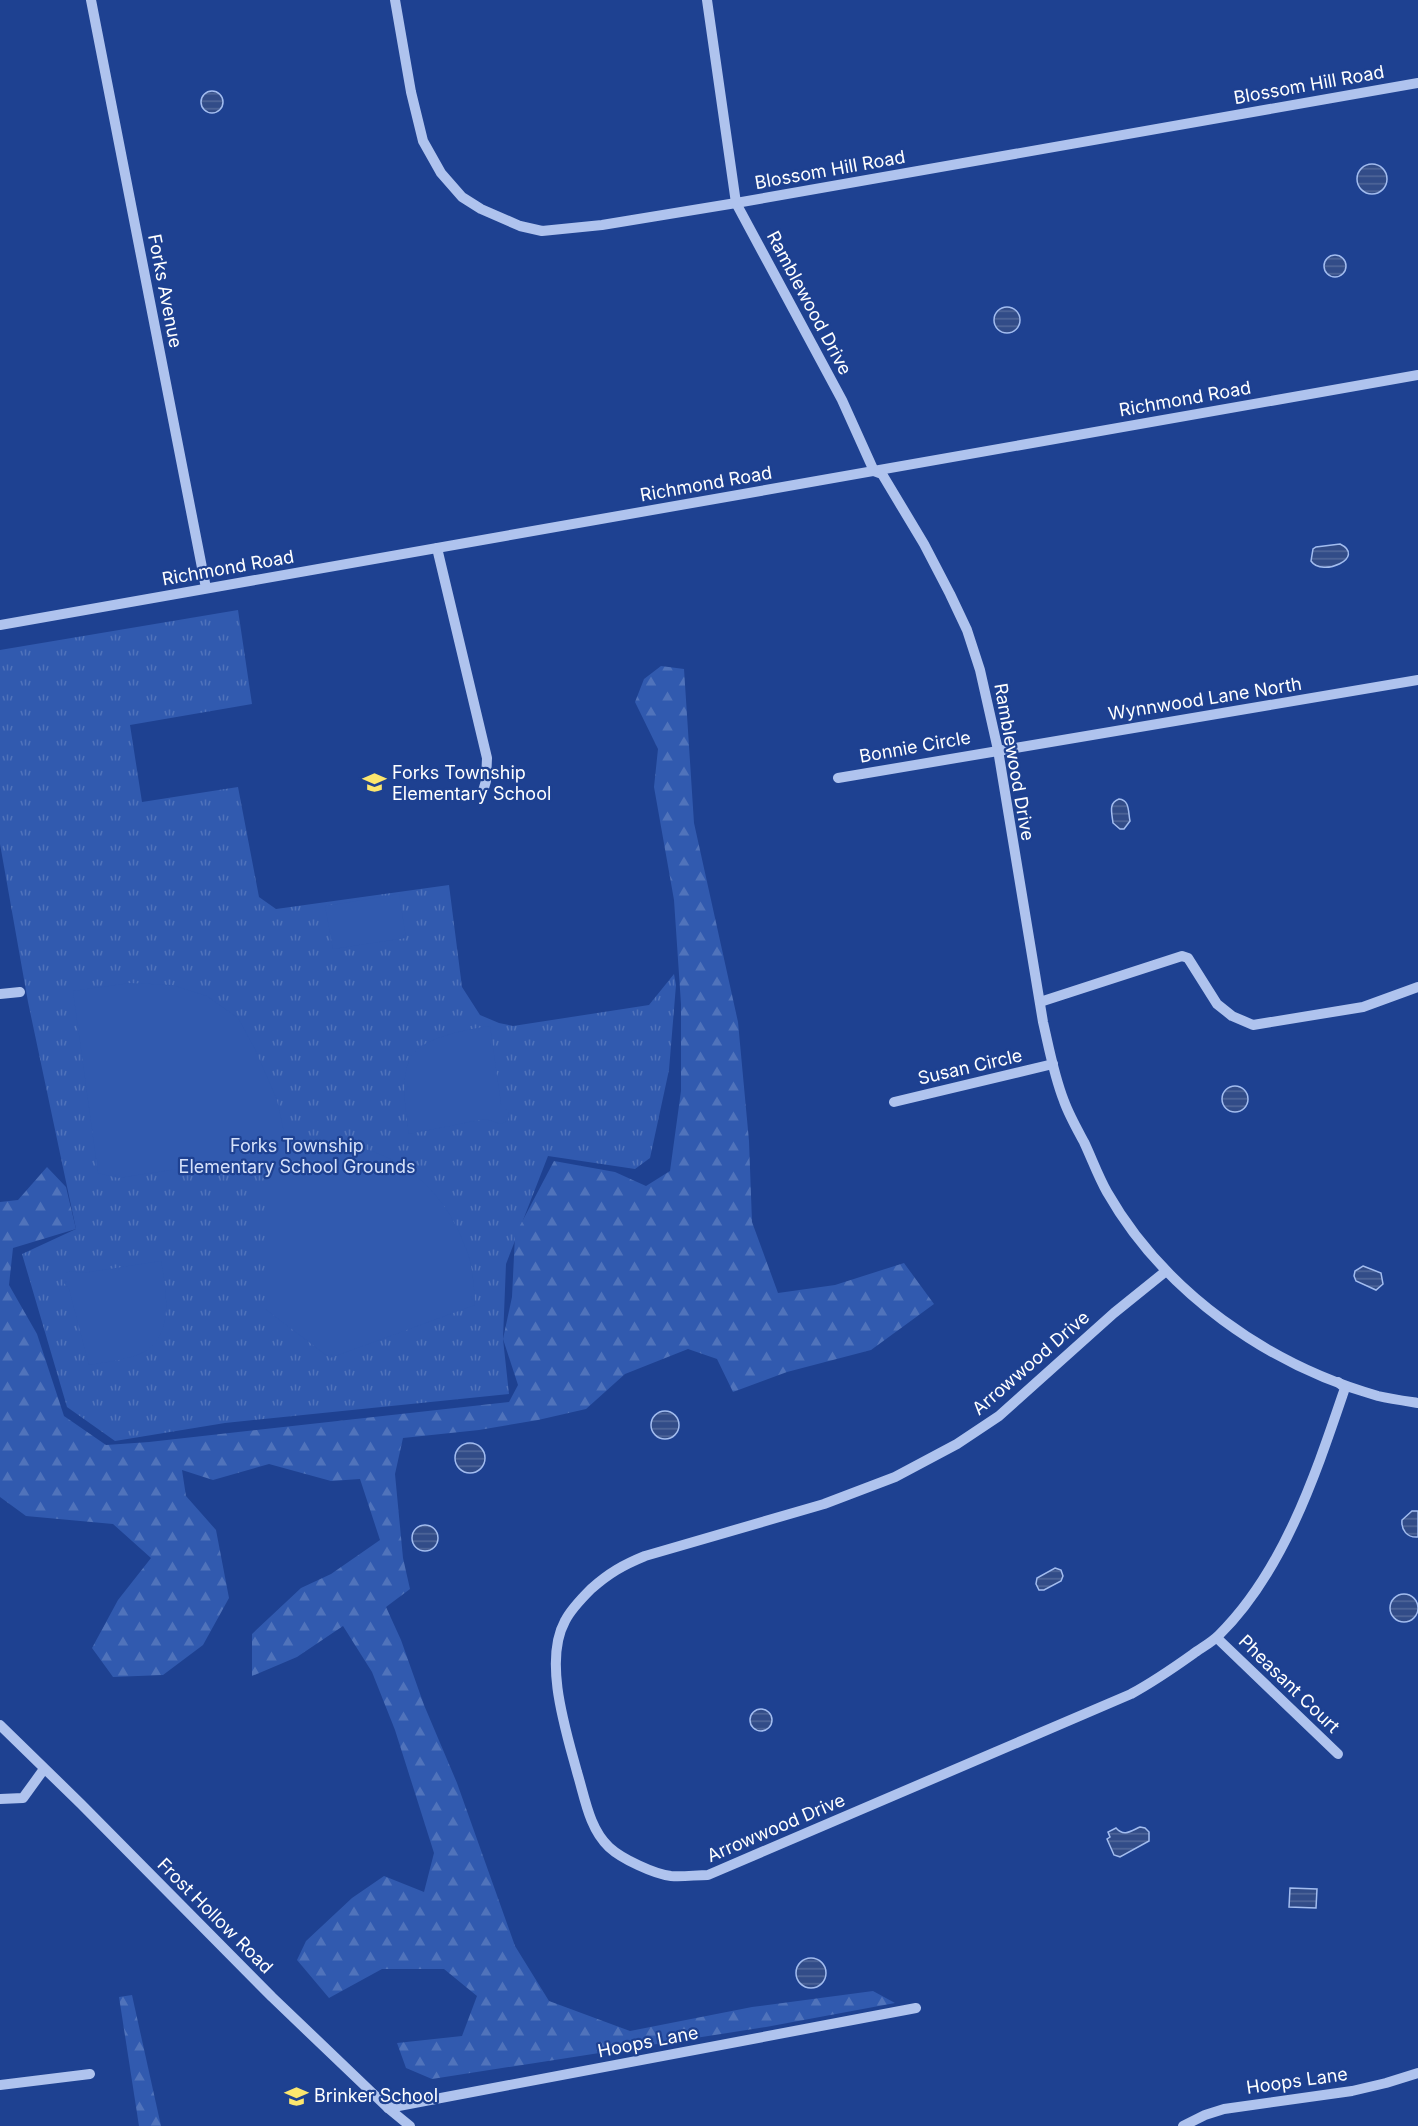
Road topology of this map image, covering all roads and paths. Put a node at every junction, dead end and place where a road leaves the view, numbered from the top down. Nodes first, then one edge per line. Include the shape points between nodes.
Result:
1 (91, 0) edge
2 (395, 0) edge
3 (707, 0) edge
4 (1418, 83) edge
5 (736, 203) junction
6 (1418, 375) edge
7 (874, 471) junction
8 (437, 548) junction
9 (206, 588) junction
10 (0, 625) edge
11 (1418, 681) edge
12 (998, 750) junction
13 (838, 778) dead end
14 (483, 791) dead end
15 (1418, 987) edge
16 (20, 992) dead end
17 (0, 994) edge
18 (1040, 1002) junction
19 (1053, 1064) junction
20 (894, 1102) dead end
21 (1166, 1271) junction
22 (1338, 1382) junction
23 (1418, 1403) edge
24 (1217, 1638) junction
25 (0, 1725) edge
26 (1338, 1754) dead end
27 (44, 1769) junction
28 (0, 1799) edge
29 (916, 2008) dead end
30 (1418, 2073) edge
31 (90, 2074) dead end
32 (0, 2085) edge
33 (387, 2108) junction
34 (410, 2126) edge
35 (1183, 2126) edge

1 - 9 street, Forks Avenue
2 - 5 street, Blossom Hill Road via 423,141 441,173 462,197 481,209 542,231
3 - 5 street, Ramblewood Drive
4 - 5 street, Blossom Hill Road
5 - 7 street, Ramblewood Drive via 842,400
6 - 7 street, Richmond Road
7 - 8 street, Richmond Road
7 - 12 street, Ramblewood Drive via 882,474 924,544 967,630
8 - 9 street, Richmond Road
8 - 14 street via 487,758
9 - 10 street, Richmond Road
11 - 12 street, Wynnwood Lane North
12 - 13 street, Bonnie Circle
12 - 18 street, Ramblewood Drive
15 - 18 street via 1363,1007 1253,1025 1217,1004 1188,958 1182,956
16 - 17 street
18 - 19 street, Ramblewood Drive
19 - 20 street, Susan Circle
19 - 21 street, Ramblewood Drive via 1064,1101 1107,1192
21 - 22 street, Ramblewood Drive via 1245,1335 1281,1358
21 - 24 street, Arrowwood Drive via 999,1416 895,1477 824,1504 620,1566 582,1598 564,1622 558,1640 556,1680 585,1804 609,1847 632,1862 670,1875 708,1875 1131,1694
22 - 23 street, Ramblewood Drive via 1379,1396
22 - 24 street, Arrowwood Drive via 1345,1388 1329,1436 1276,1561 1242,1611
24 - 26 street, Pheasant Court
25 - 27 street, Frost Hollow Road
27 - 28 street via 23,1798
27 - 33 street, Frost Hollow Road
29 - 33 street, Hoops Lane
30 - 35 street, Hoops Lane via 1352,2091 1224,2109
31 - 32 street
33 - 34 street, Frost Hollow Road

